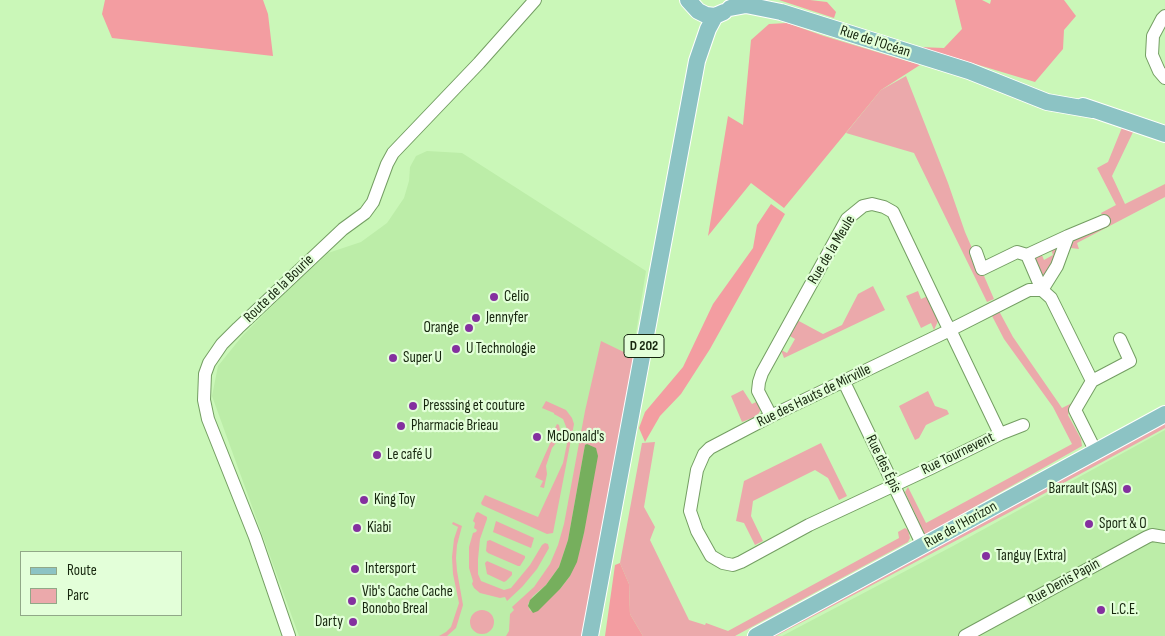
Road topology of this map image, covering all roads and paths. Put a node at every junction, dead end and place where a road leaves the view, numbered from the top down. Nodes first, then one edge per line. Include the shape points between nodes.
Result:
1 (535, 0) edge
2 (756, 0) edge
3 (733, 4) edge
4 (693, 6) edge
5 (780, 12) junction
6 (714, 16) junction
7 (1165, 16) edge
8 (697, 61) junction
9 (1165, 78) edge
10 (1165, 134) edge
11 (1104, 221) dead end
12 (1068, 236) junction
13 (976, 252) dead end
14 (1028, 255) junction
15 (1042, 290) junction
16 (950, 330) junction
17 (1120, 339) dead end
18 (1092, 381) junction
19 (844, 382) junction
20 (1165, 414) edge
21 (771, 416) junction
22 (1023, 424) dead end
23 (1000, 434) junction
24 (1096, 452) junction
25 (893, 486) junction
26 (1165, 537) edge
27 (923, 546) junction
28 (591, 634) edge
29 (288, 636) edge
30 (756, 636) edge
31 (965, 636) edge

1 - 29 street, Route de la Bourie via 393,152 374,202 365,214 343,228 238,328 209,363 204,400 208,419 255,537
2 - 5 main road, Rue de l'Océan
3 - 5 main road, Rue de l'Océan
3 - 6 main road via 726,12
4 - 6 main road via 706,15
4 - 8 main road, D 202
5 - 10 main road, Rue de l'Océan via 969,71 1047,102 1093,110
6 - 8 main road, D 202
7 - 9 street via 1153,36 1152,55
8 - 28 main road, D 202
11 - 12 street
12 - 14 street
12 - 15 street via 1057,266
13 - 14 street via 982,269 1017,252
14 - 15 street
15 - 16 street, Rue des Hauts de Mirville via 1029,290
15 - 18 street via 1051,298
16 - 19 street, Rue des Hauts de Mirville
16 - 21 street, Rue de la Meule via 893,212 872,204 863,206 847,219 762,373 758,391
16 - 23 street, Rue Tournevent
17 - 18 street via 1130,361
18 - 24 street via 1075,410
19 - 21 street, Rue des Hauts de Mirville
19 - 25 street, Rue des Épis
20 - 24 main road, Rue de l'Horizon
21 - 25 street, Rue des Hauts de Mirville via 710,448 699,462 690,511 707,552 717,561 733,565 741,562 809,525
22 - 23 street
23 - 25 street, Rue Tournevent
24 - 27 main road, Rue de l'Horizon
25 - 27 street, Rue des Épis
26 - 31 street, Rue Denis Papin via 1146,537
27 - 30 main road, Rue de l'Horizon

